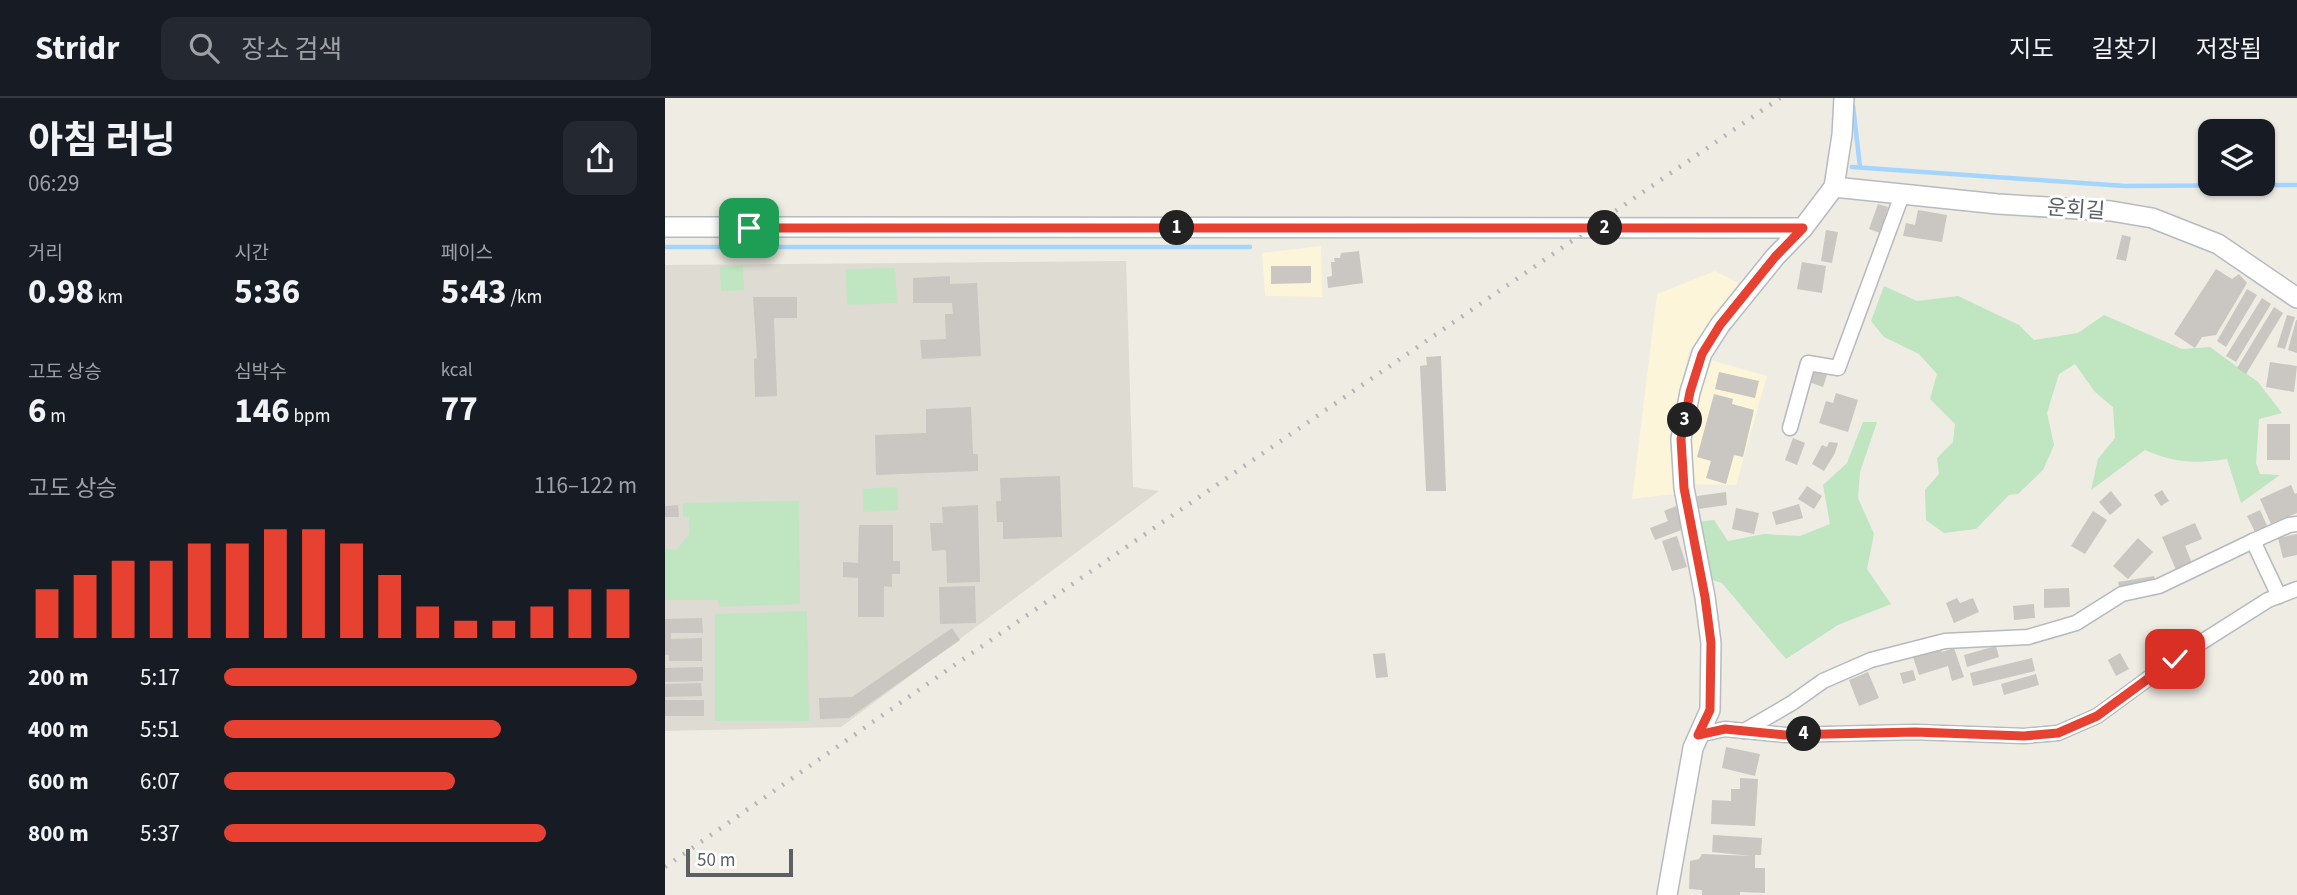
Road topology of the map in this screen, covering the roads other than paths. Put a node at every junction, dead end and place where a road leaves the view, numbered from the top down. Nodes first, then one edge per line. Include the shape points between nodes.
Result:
1 (1843, 98) edge
2 (1835, 187) junction
3 (1902, 195) junction
4 (665, 227) edge
5 (1803, 228) junction
6 (2297, 298) edge
7 (1790, 428) dead end
8 (2297, 524) edge
9 (2253, 541) junction
10 (2297, 589) edge
11 (2279, 596) junction
12 (1743, 732) junction
13 (1698, 735) junction
14 (1667, 895) edge

1 - 2 street
2 - 3 street, 운회길
2 - 5 street
3 - 6 street, 운회길 via 2153,218 2218,244
3 - 7 street via 1838,368 1808,363
4 - 5 street
5 - 13 street via 1720,325 1702,354 1690,392 1681,439 1684,488 1711,643 1710,710
8 - 9 street
9 - 11 street
9 - 12 street via 2159,586 2122,593 2077,624 2028,636 1945,641 1871,660 1823,681
10 - 11 street
11 - 12 street via 2175,659 2097,716 2058,733
12 - 13 street via 1725,729
13 - 14 street

